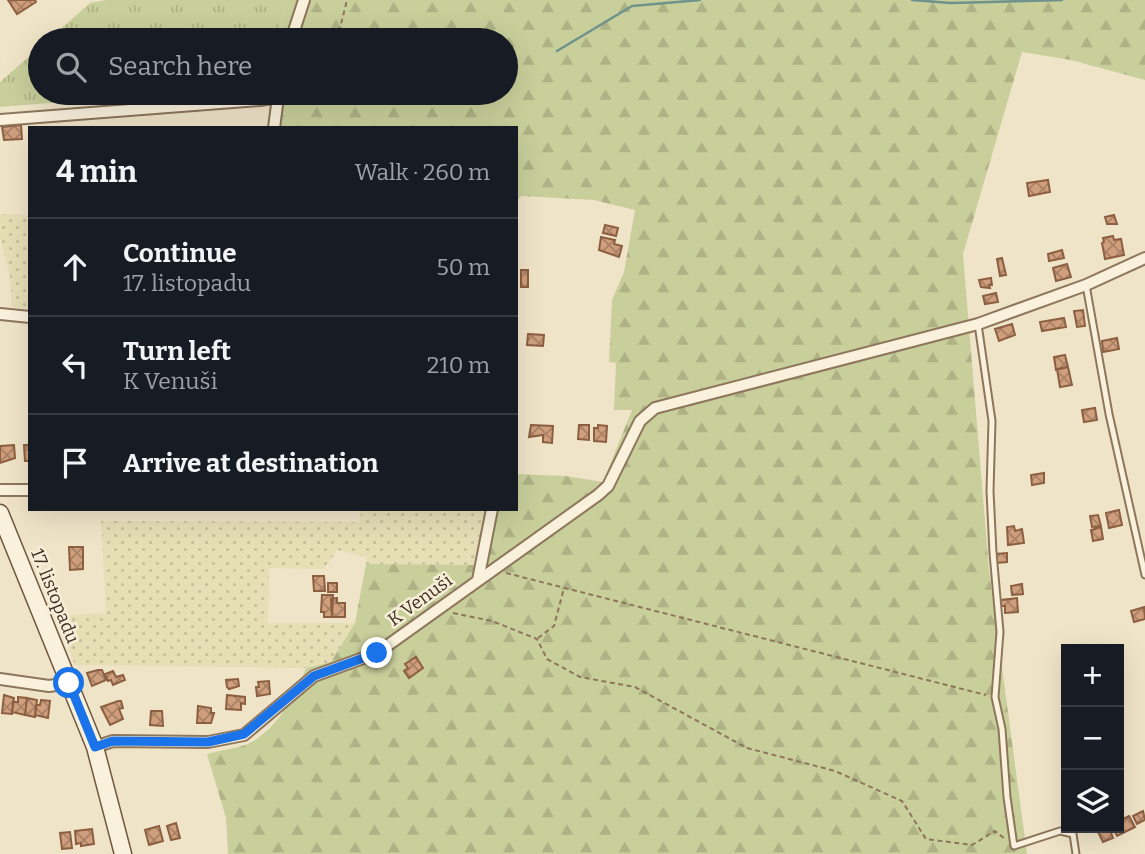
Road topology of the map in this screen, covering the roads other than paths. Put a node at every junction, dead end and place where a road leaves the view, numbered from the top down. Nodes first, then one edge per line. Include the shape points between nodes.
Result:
1 (304, 0) edge
2 (294, 28) edge
3 (195, 105) edge
4 (277, 105) edge
5 (0, 120) edge
6 (274, 126) edge
7 (1145, 258) edge
8 (1086, 285) junction
9 (0, 314) edge
10 (28, 317) edge
11 (978, 324) junction
12 (0, 490) edge
13 (28, 490) edge
14 (492, 511) edge
15 (0, 513) edge
16 (1145, 575) edge
17 (478, 580) junction
18 (0, 679) edge
19 (69, 683) junction
20 (95, 747) junction
21 (123, 854) edge
22 (1076, 854) edge

1 - 2 street
3 - 5 street
4 - 6 street
7 - 8 street
8 - 11 street
8 - 16 lane
9 - 10 street
11 - 17 street, K Venuši via 655,408 640,421 608,486
11 - 22 lane via 992,421 992,553 1000,632 995,697 1014,846 1060,831 1073,834
12 - 13 street
14 - 17 street
15 - 19 main road, 17. listopadu
17 - 20 street, K Venuši via 377,653 314,676 244,734 208,742 113,741
18 - 19 street via 49,686
19 - 20 main road, 17. listopadu
20 - 21 main road, 17. listopadu

